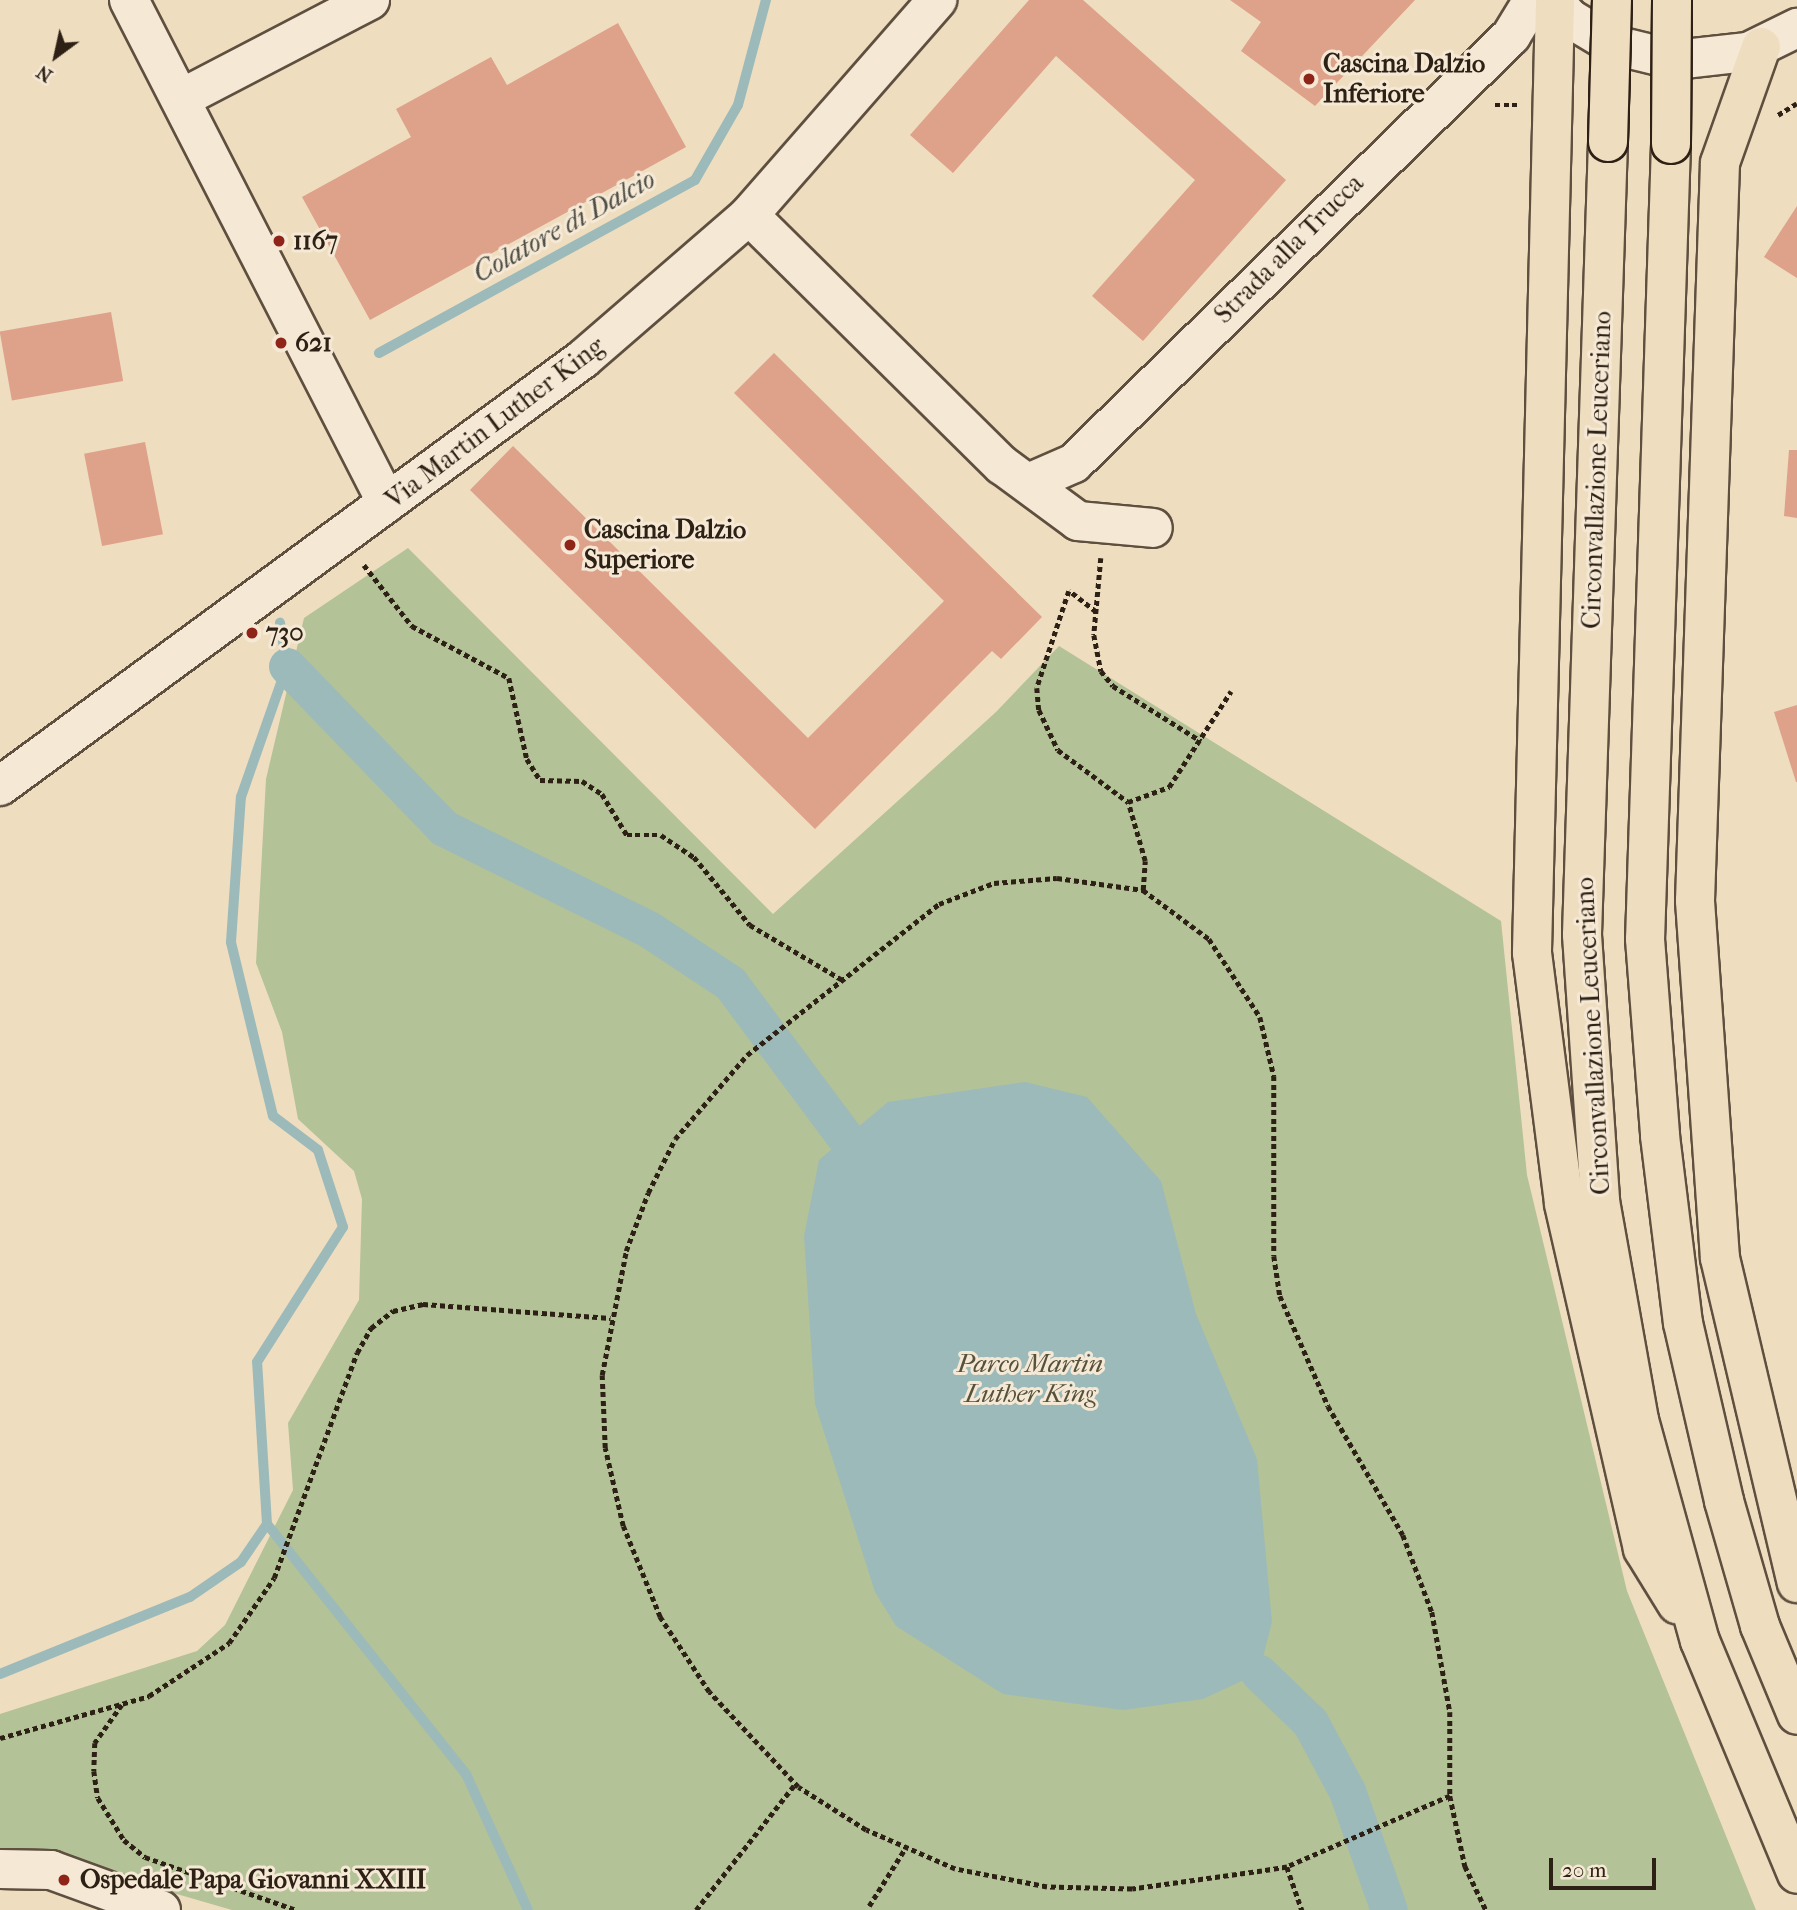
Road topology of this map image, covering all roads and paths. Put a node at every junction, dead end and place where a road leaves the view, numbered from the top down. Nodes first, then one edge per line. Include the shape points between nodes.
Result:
1 (129, 0) edge
2 (370, 0) edge
3 (937, 0) edge
4 (1612, 0) edge
5 (1672, 0) edge
6 (1547, 1) edge
7 (1787, 35) edge
8 (182, 98) junction
9 (1514, 105) dead end
10 (1488, 106) dead end
11 (749, 215) junction
12 (1031, 482) junction
13 (387, 503) junction
14 (1091, 522) junction
15 (1153, 528) dead end
16 (338, 541) junction
17 (1096, 612) junction
18 (1231, 691) dead end
19 (1201, 741) junction
20 (0, 786) edge
21 (1128, 802) junction
22 (1143, 890) junction
23 (841, 979) junction
24 (610, 1318) junction
25 (1797, 1583) edge
26 (1700, 1641) junction
27 (122, 1704) junction
28 (1797, 1715) edge
29 (0, 1738) edge
30 (795, 1783) junction
31 (1450, 1796) junction
32 (906, 1847) junction
33 (1287, 1867) junction
34 (0, 1870) edge
35 (1797, 1874) edge
36 (869, 1906) dead end
37 (161, 1910) edge
38 (296, 1910) edge
39 (696, 1910) edge
40 (1302, 1910) edge
41 (1486, 1910) edge

1 - 8 street
2 - 8 street
3 - 11 street, Via Martin Luther King
4 - 26 highway, Circonvallazione Leuceriano, bridge via 1582,935 1600,1201 1639,1420
5 - 28 highway, bridge via 1645,939 1660,1136 1683,1323 1724,1501 1760,1626
6 - 7 street via 1591,33 1653,57 1705,59
6 - 12 street, Strada alla Trucca via 1074,463
6 - 26 highway via 1532,953 1564,1204 1643,1549
7 - 25 highway via 1720,163 1695,901 1720,1258
8 - 13 street
9 - 10 path
11 - 12 street via 1002,465
11 - 13 street, Via Martin Luther King via 583,359
12 - 14 street
13 - 16 street, Via Martin Luther King
14 - 15 street
14 - 17 path
16 - 20 street, Via Martin Luther King
16 - 23 path via 377,577 412,626 509,678 527,759 540,780 582,781 602,794 627,835 660,835 683,850 750,925
17 - 19 path via 1094,654 1113,686
17 - 21 path via 1069,591 1037,688 1039,710 1058,750
18 - 19 path
19 - 21 path via 1169,787
21 - 22 path via 1145,861
22 - 23 path via 1057,878 994,883 939,904
22 - 31 path via 1209,939 1260,1017 1275,1076 1274,1256 1280,1296 1328,1406 1403,1535 1432,1612 1450,1712
23 - 24 path via 747,1055 675,1139 626,1251
24 - 27 path via 423,1304 393,1311 370,1328 274,1578 255,1608 202,1666
24 - 30 path via 602,1375 605,1448 623,1526 660,1617 709,1692
26 - 35 highway, Circonvallazione Leuceriano
27 - 29 path
27 - 38 path via 95,1743 94,1771 98,1798 124,1840 145,1857
30 - 32 path
30 - 39 path
31 - 33 path
31 - 41 path via 1465,1866
32 - 33 path via 956,1869 1047,1887 1132,1889
32 - 36 path
33 - 40 path
34 - 37 street via 51,1870

